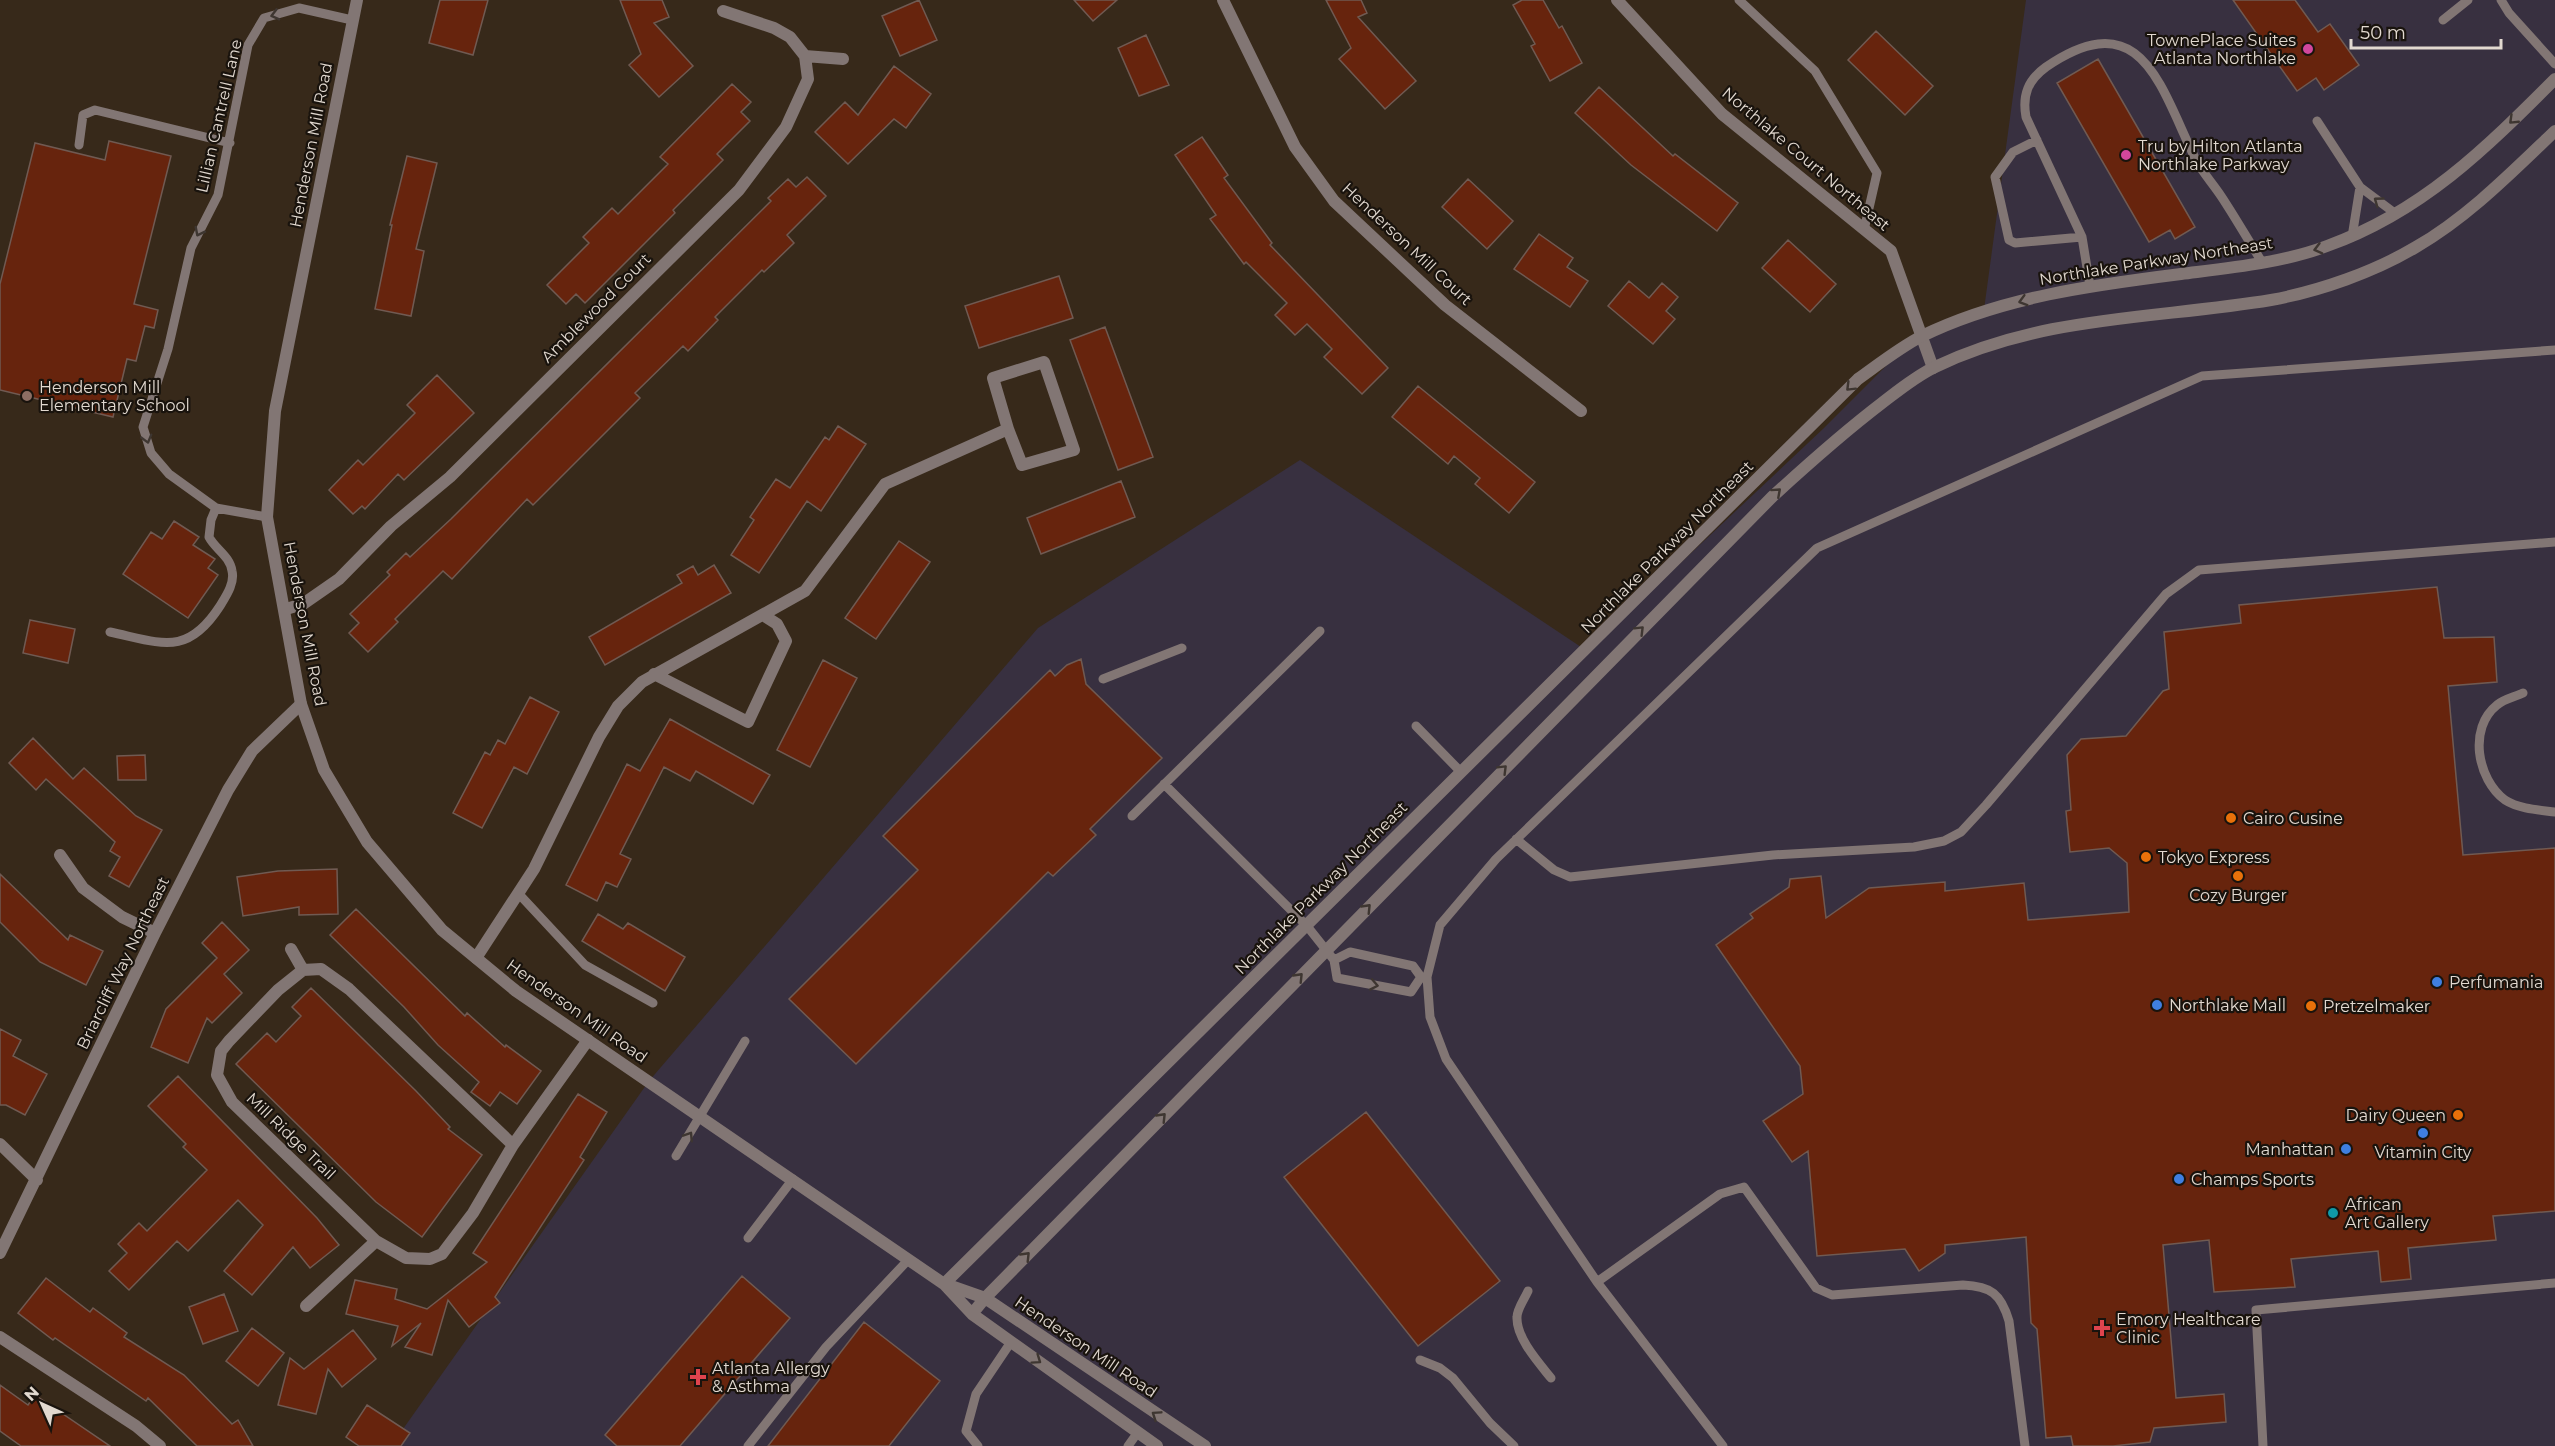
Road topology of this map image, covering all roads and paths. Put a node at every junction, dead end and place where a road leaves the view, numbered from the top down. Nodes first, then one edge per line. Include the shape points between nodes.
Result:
1 (357, 0) edge
2 (1223, 0) edge
3 (1617, 0) edge
4 (1739, 0) edge
5 (2468, 0) edge
6 (2501, 0) edge
7 (723, 11) dead end
8 (352, 20) junction
9 (2443, 20) dead end
10 (805, 56) junction
11 (843, 59) dead end
12 (2555, 64) edge
13 (2555, 79) edge
14 (2317, 121) dead end
15 (2555, 131) edge
16 (2037, 140) junction
17 (230, 142) junction
18 (79, 145) dead end
19 (2360, 187) junction
20 (2397, 214) junction
21 (1864, 230) junction
22 (2082, 237) junction
23 (2352, 237) junction
24 (2262, 262) junction
25 (2090, 286) junction
26 (1922, 336) junction
27 (2555, 350) edge
28 (1933, 368) junction
29 (1581, 411) dead end
30 (1008, 429) junction
31 (216, 508) junction
32 (267, 517) junction
33 (2555, 542) edge
34 (285, 609) junction
35 (763, 615) junction
36 (1320, 631) dead end
37 (110, 632) dead end
38 (1182, 648) dead end
39 (654, 674) junction
40 (1103, 679) dead end
41 (2523, 693) dead end
42 (301, 704) junction
43 (1416, 726) dead end
44 (1461, 772) junction
45 (1164, 784) junction
46 (2555, 812) edge
47 (1132, 816) dead end
48 (1516, 839) junction
49 (60, 855) dead end
50 (518, 893) junction
51 (1307, 926) junction
52 (154, 933) junction
53 (291, 949) dead end
54 (1330, 955) junction
55 (476, 958) junction
56 (303, 970) junction
57 (1424, 977) junction
58 (653, 1003) dead end
59 (588, 1040) junction
60 (744, 1041) dead end
61 (701, 1117) junction
62 (0, 1144) edge
63 (513, 1145) junction
64 (676, 1156) dead end
65 (37, 1179) junction
66 (793, 1179) junction
67 (748, 1238) dead end
68 (376, 1241) junction
69 (0, 1253) edge
70 (909, 1259) junction
71 (1597, 1282) junction
72 (2555, 1283) edge
73 (944, 1284) junction
74 (1528, 1291) dead end
75 (985, 1298) junction
76 (306, 1306) dead end
77 (972, 1314) junction
78 (0, 1337) edge
79 (1011, 1342) junction
80 (1420, 1360) dead end
81 (1551, 1378) dead end
82 (1138, 1432) junction
83 (977, 1445) edge
84 (159, 1446) edge
85 (748, 1446) edge
86 (1128, 1446) edge
87 (1157, 1446) edge
88 (1205, 1446) edge
89 (1514, 1446) edge
90 (1723, 1446) edge
91 (2022, 1446) edge
92 (2263, 1446) edge

1 - 8 street, Henderson Mill Road
2 - 29 street, Henderson Mill Court via 1295,147 1334,201 1445,305
3 - 21 street, Northlake Court Northeast via 1722,114
4 - 21 lane via 1815,71 1877,173
5 - 9 lane
6 - 12 lane
7 - 10 street via 774,27 790,37
8 -> 17 lane, Lillian Cantrell Lane via 299,8 264,18 248,45
8 - 32 street, Henderson Mill Road via 275,411
10 - 11 street
10 - 34 street, Amblewood Court via 808,78 786,127 739,190 450,477 391,526 339,579 303,604
13 -> 20 street, Northlake Parkway Northeast via 2445,183
14 - 19 lane
15 - 28 street via 2464,214 2416,248 2333,283 2273,300 2080,322 2036,332
16 - 22 lane
16 - 22 lane via 2013,152 1995,177 2009,240 2015,243
16 - 24 lane via 2023,102 2028,85 2040,71 2071,50 2096,43 2120,44 2154,72 2199,164
17 - 18 lane via 95,110 83,115
17 -> 31 lane, Lillian Cantrell Lane via 218,195 191,248 168,349 143,427 151,453 169,474
20 -> 19 lane
19 - 23 lane
20 - 23 street, Northlake Parkway Northeast
21 - 26 street, Northlake Court Northeast via 1891,251
22 - 25 lane
23 -> 24 street, Northlake Parkway Northeast
24 - 25 street, Northlake Parkway Northeast
25 -> 26 street, Northlake Parkway Northeast via 1987,312
26 - 28 street, Northlake Court Northeast
26 -> 44 street, Northlake Parkway Northeast via 1858,379
27 - 48 lane via 2202,376 1817,548
54 -> 28 street via 1772,497 1841,434
30 - 30 street via 993,378 1044,362 1074,450 1022,465
30 - 35 street via 885,484 805,591
31 - 32 lane, Lillian Cantrell Lane
31 - 37 lane via 209,537 227,558 232,571 231,585 205,627 189,639 166,644
32 - 34 street, Henderson Mill Road
33 - 48 lane via 2199,570 2166,594 1986,805 1961,832 1944,841 1914,847 1773,855 1570,877 1554,870
34 - 42 street, Henderson Mill Road
35 - 39 street
35 - 39 street via 777,624 786,641 748,722
36 - 45 lane
38 - 40 lane
39 - 50 street via 618,706
41 - 46 lane via 2497,705 2484,725 2479,762 2505,799 2523,808
42 - 52 street, Briarcliff Way Northeast via 252,751
42 - 55 street, Henderson Mill Road via 324,770 367,842 442,930
43 - 44 lane
44 - 51 street, Northlake Parkway Northeast
45 - 47 lane
45 - 51 lane
48 - 57 lane via 1440,925
49 - 52 street via 83,888 123,917
50 - 55 street
50 - 58 lane via 585,965
51 - 54 lane
51 - 73 street, Northlake Parkway Northeast
52 - 65 street, Briarcliff Way Northeast
53 - 56 street
54 - 57 lane via 1350,952 1413,966
54 -> 57 lane via 1337,978 1411,992
75 -> 54 street
55 - 59 street, Henderson Mill Road
56 - 63 street via 321,969 349,990
56 - 68 street, Mill Ridge Trail via 229,1041 221,1052 216,1075 232,1102
57 - 71 lane via 1430,1017 1446,1059
59 - 61 street, Henderson Mill Road
59 - 63 street, Mill Ridge Trail
60 - 61 lane
64 -> 61 lane
61 - 66 street, Henderson Mill Road
62 - 65 street
63 - 68 street, Mill Ridge Trail via 473,1213 442,1254 430,1259 406,1258
65 - 69 street, Briarcliff Way Northeast
66 - 67 lane
66 - 70 street, Henderson Mill Road
68 - 76 street
70 - 73 street, Henderson Mill Road
70 - 85 lane via 826,1347
71 - 90 lane
71 - 91 lane via 1720,1194 1744,1187 1816,1288 1832,1295 1963,1285 1978,1285 1993,1292 2003,1302 2009,1321
72 - 92 lane via 2256,1310
73 - 75 street, Henderson Mill Road
73 - 77 street, Henderson Mill Road
74 - 81 lane via 1516,1315 1518,1328
75 - 77 street
88 -> 75 street, Henderson Mill Road
77 - 79 street, Henderson Mill Road
78 - 84 street via 136,1426
79 -> 82 street, Henderson Mill Road
79 - 83 lane via 976,1394 966,1431
80 - 89 lane via 1453,1378 1490,1424
82 - 86 lane
82 - 87 street, Henderson Mill Road

